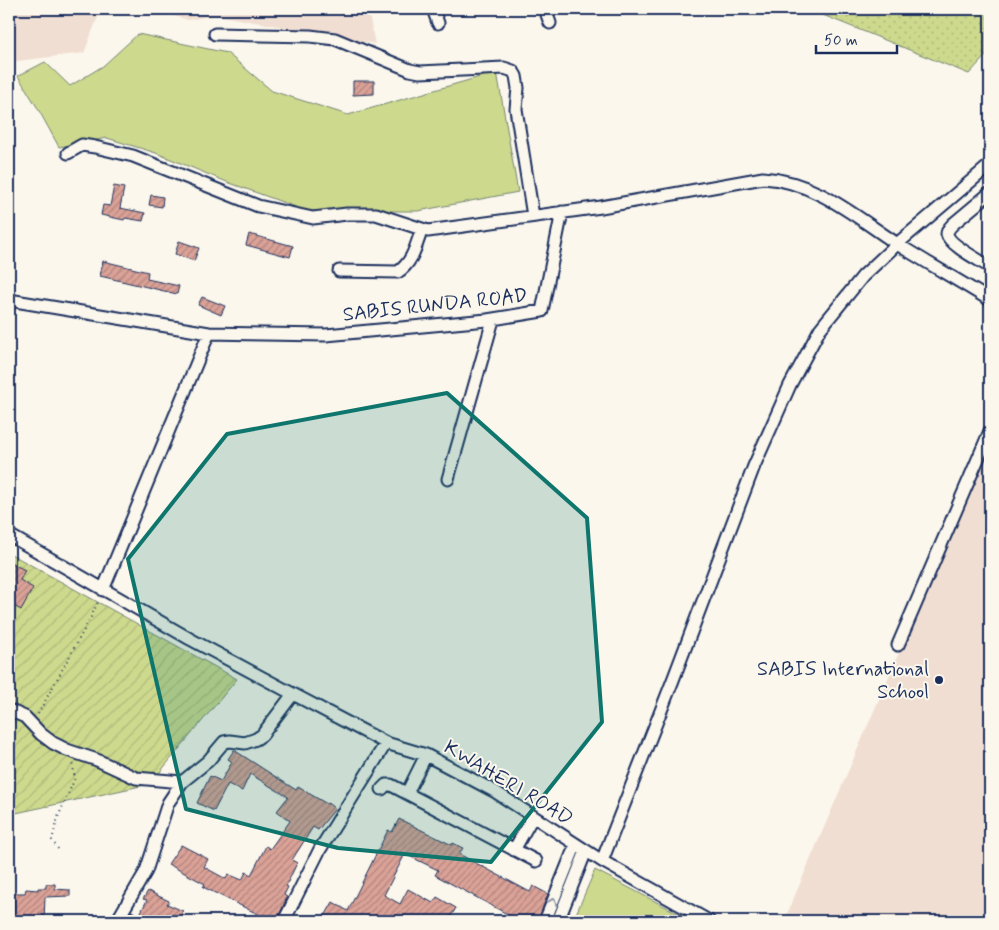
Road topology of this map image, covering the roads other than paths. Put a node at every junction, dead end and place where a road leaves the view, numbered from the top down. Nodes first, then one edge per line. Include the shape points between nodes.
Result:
1 (433, 9) edge
2 (545, 9) edge
3 (438, 23) dead end
4 (550, 23) dead end
5 (215, 34) dead end
6 (68, 153) dead end
7 (990, 165) edge
8 (990, 193) edge
9 (562, 212) junction
10 (533, 216) junction
11 (422, 229) junction
12 (897, 244) junction
13 (990, 267) edge
14 (339, 271) dead end
15 (9, 300) edge
16 (990, 300) edge
17 (493, 320) junction
18 (209, 333) junction
19 (990, 431) edge
20 (448, 479) dead end
21 (9, 535) edge
22 (103, 590) junction
23 (898, 645) dead end
24 (293, 694) junction
25 (9, 710) edge
26 (386, 743) junction
27 (426, 755) junction
28 (182, 782) junction
29 (382, 789) dead end
30 (408, 793) junction
31 (533, 816) junction
32 (576, 844) junction
33 (514, 850) junction
34 (586, 851) junction
35 (602, 861) junction
36 (536, 862) dead end
37 (117, 921) edge
38 (284, 921) edge
39 (545, 921) edge
40 (558, 921) edge
41 (709, 921) edge

1 - 3 street
2 - 4 street
5 - 10 street via 310,36 335,40 420,72 504,68 512,71 517,82 516,109
6 - 11 street via 82,145 133,156 258,206 313,218 376,214
7 - 12 street
8 - 13 street via 953,224 947,234 953,244
9 - 10 street
9 - 12 street via 763,178 780,179 823,195
9 - 17 street, SABIS RUNDA ROAD via 542,311
10 - 11 street via 428,231
11 - 14 street via 411,259 398,272
12 - 16 street
12 - 35 street via 863,276 820,329 790,385 754,466
15 - 18 street, SABIS RUNDA ROAD
17 - 18 street, SABIS RUNDA ROAD via 326,335
17 - 20 street
18 - 22 street
19 - 23 street
21 - 22 street, KWAHERI ROAD
22 - 24 street, KWAHERI ROAD
24 - 26 street, KWAHERI ROAD
24 - 28 street via 262,735 250,742 224,742 208,761
25 - 28 street via 25,717 41,734 67,750 136,778
26 - 27 street, KWAHERI ROAD
26 - 38 street via 319,851
27 - 30 street
27 - 31 street, KWAHERI ROAD
28 - 37 street via 168,803 146,871
29 - 30 street via 391,785
30 - 33 street
31 - 32 street, KWAHERI ROAD
31 - 33 street
32 - 34 street, KWAHERI ROAD
39 -> 32 street
33 - 36 street
34 - 35 street, KWAHERI ROAD
34 - 40 street
35 - 41 street, KWAHERI ROAD

